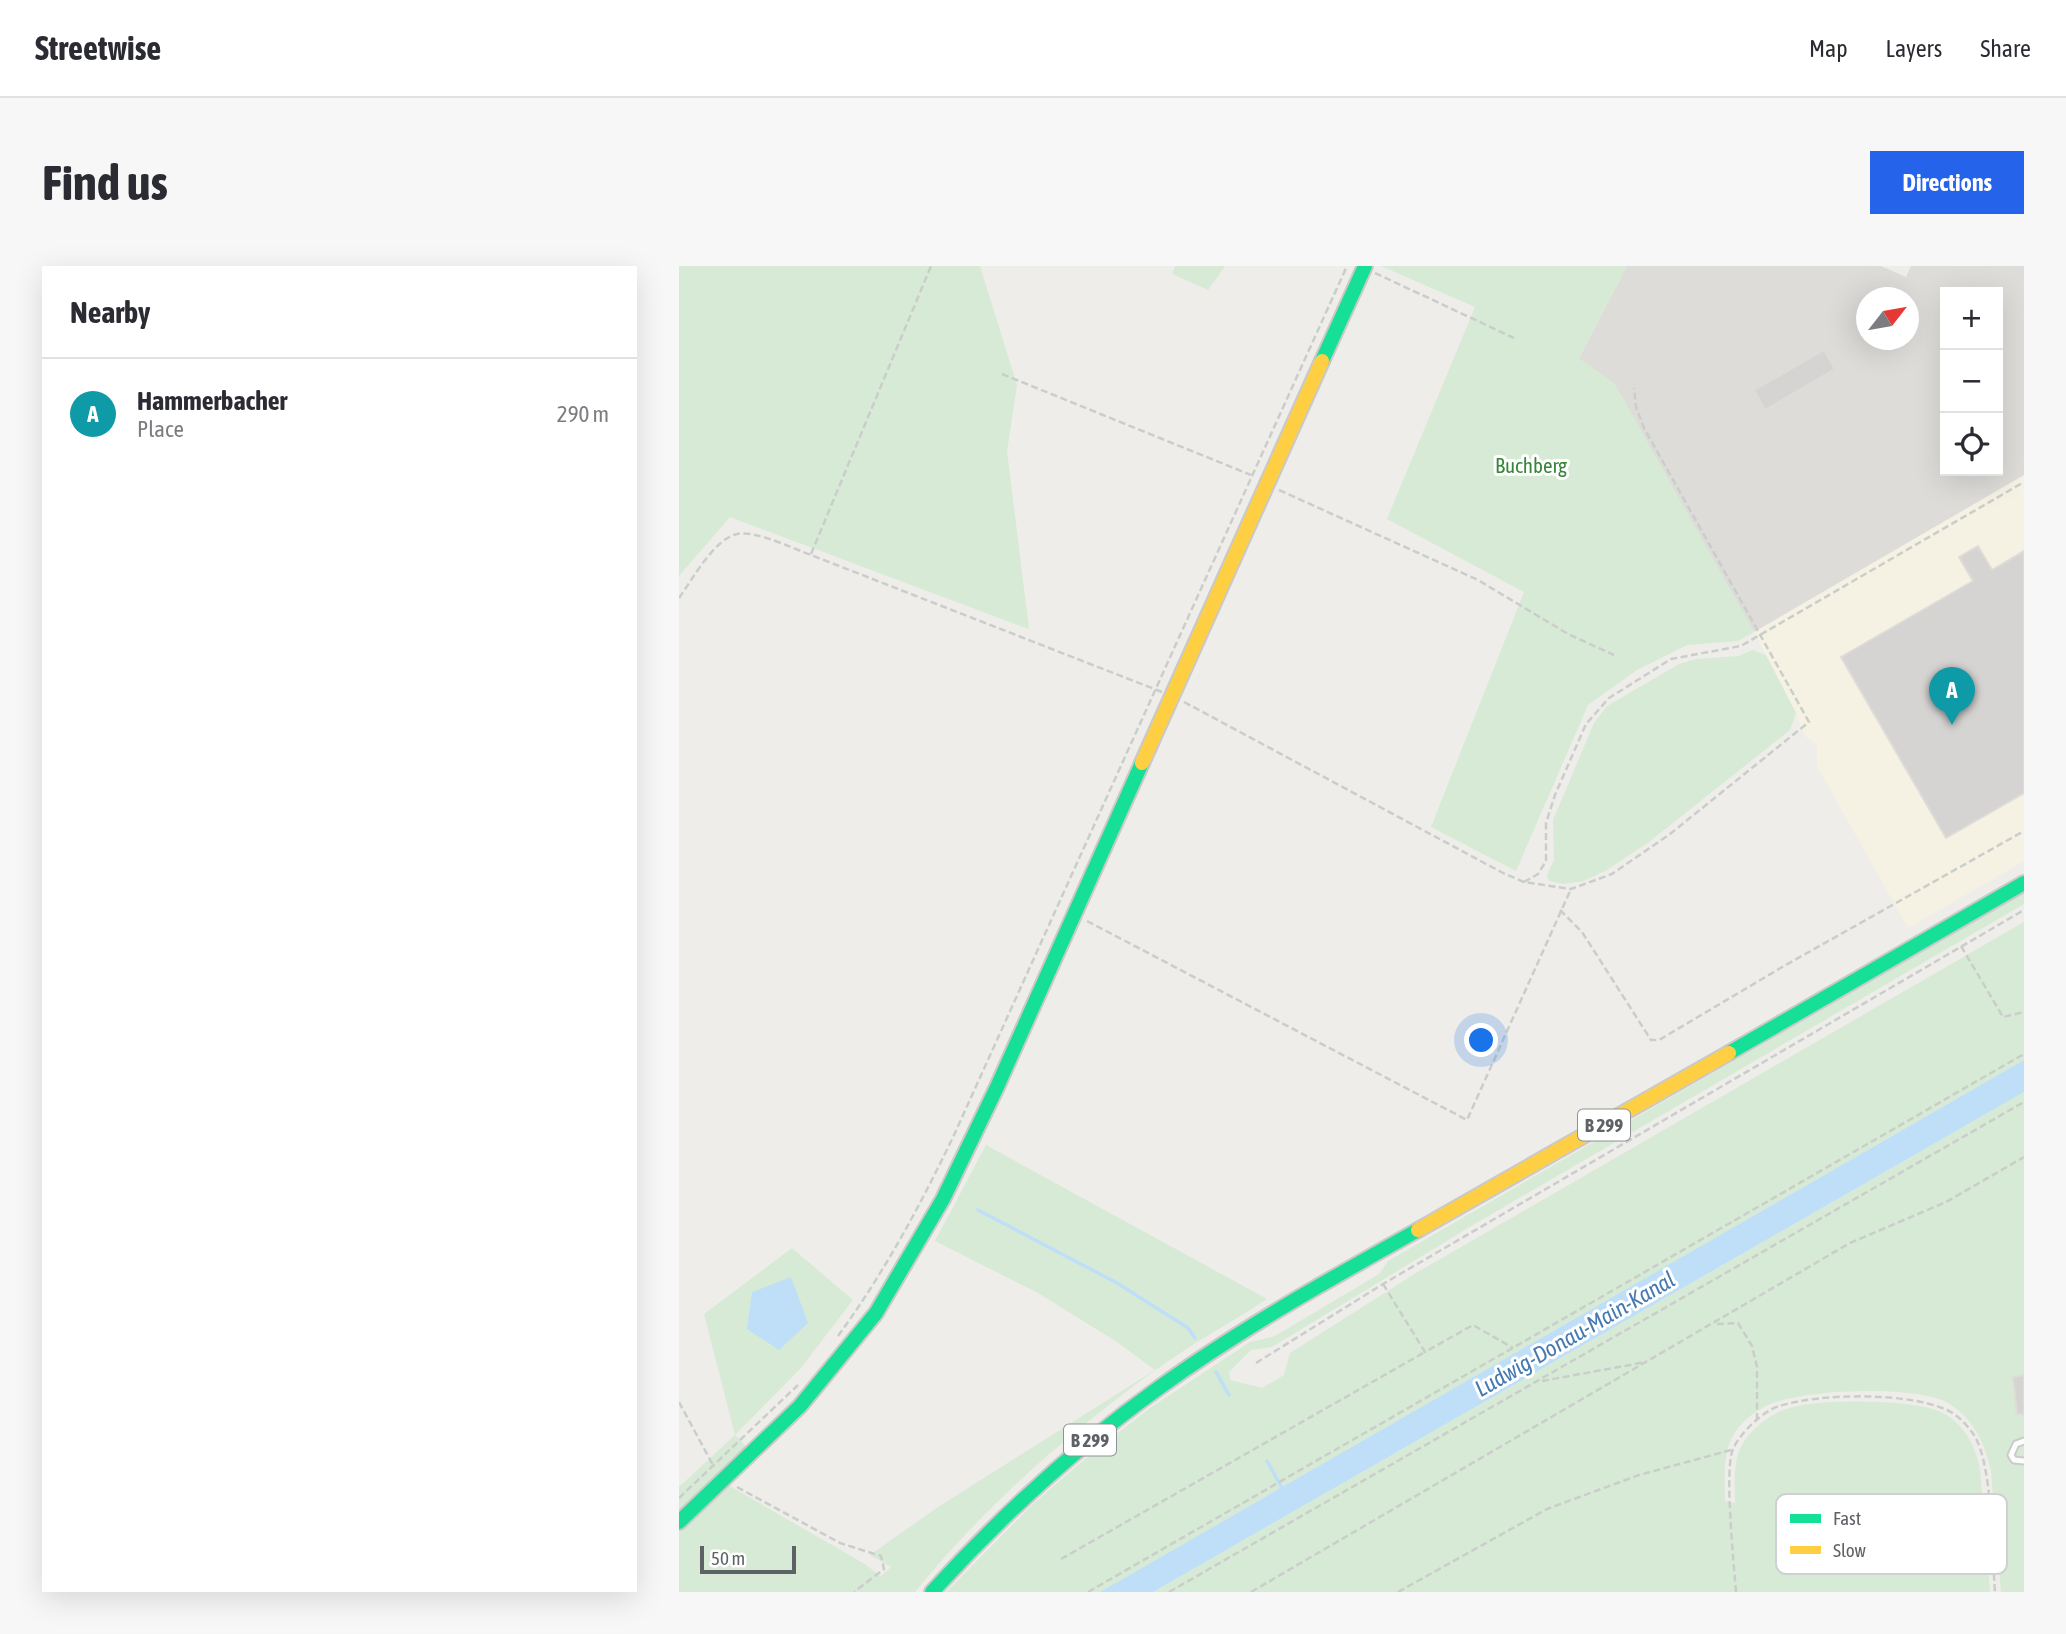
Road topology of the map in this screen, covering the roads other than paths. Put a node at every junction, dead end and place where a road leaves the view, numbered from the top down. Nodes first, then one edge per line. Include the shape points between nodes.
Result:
1 (1365, 267) edge
2 (2024, 883) edge
3 (2024, 1441) edge
4 (2024, 1461) edge
5 (679, 1522) edge
6 (932, 1592) edge

1 - 5 street via 943,1199 876,1313 800,1406
2 - 6 street, B 299 via 1223,1344 1061,1464 1000,1517
3 - 4 lane via 2016,1444 2011,1455

